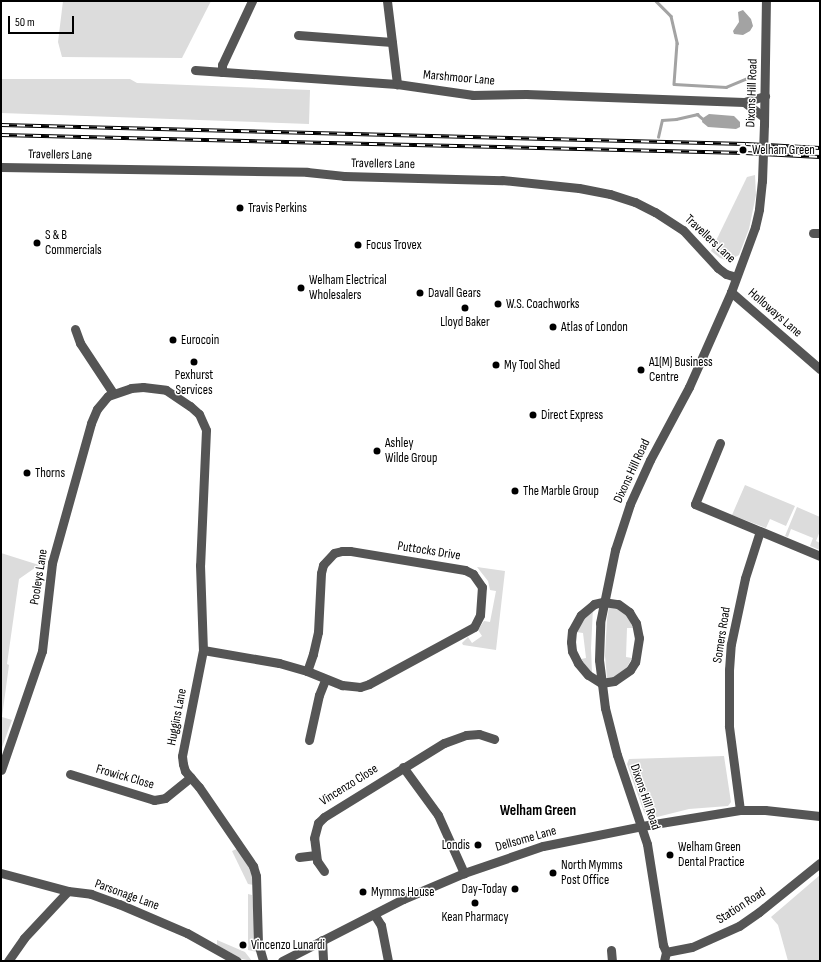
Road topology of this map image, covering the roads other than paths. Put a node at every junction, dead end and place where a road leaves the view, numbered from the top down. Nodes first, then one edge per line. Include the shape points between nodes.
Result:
1 (252, 1) edge
2 (387, 1) edge
3 (766, 1) edge
4 (298, 35) dead end
5 (392, 42) junction
6 (195, 70) dead end
7 (222, 72) junction
8 (397, 84) junction
9 (765, 96) junction
10 (744, 102) junction
11 (764, 121) junction
12 (1, 167) edge
13 (736, 277) junction
14 (731, 292) junction
15 (75, 329) dead end
16 (818, 365) edge
17 (113, 393) junction
18 (720, 443) dead end
19 (760, 531) junction
20 (820, 556) edge
21 (603, 602) junction
22 (203, 650) junction
23 (307, 671) junction
24 (325, 680) junction
25 (601, 683) junction
26 (494, 739) dead end
27 (309, 740) dead end
28 (403, 767) junction
29 (1, 770) edge
30 (70, 774) dead end
31 (191, 778) junction
32 (740, 810) junction
33 (820, 816) edge
34 (642, 826) junction
35 (316, 855) junction
36 (299, 857) dead end
37 (820, 863) edge
38 (324, 871) dead end
39 (1, 873) edge
40 (464, 873) junction
41 (68, 892) junction
42 (374, 914) junction
43 (322, 940) junction
44 (611, 950) dead end
45 (665, 956) edge
46 (8, 961) edge
47 (237, 961) edge
48 (263, 961) edge
49 (282, 961) edge
50 (323, 961) edge
51 (388, 961) edge
52 (612, 961) edge

1 - 7 street via 222,65
2 - 5 street
3 - 9 street, Dixons Hill Road
4 - 5 street
5 - 8 street
6 - 7 street, Marshmoor Lane
7 - 8 street, Marshmoor Lane
8 - 10 street, Marshmoor Lane via 472,94
9 - 10 street, Marshmoor Lane
9 - 11 street, Dixons Hill Road
10 - 11 street
11 - 13 street, Dixons Hill Road, bridge via 759,209
12 - 13 street, Travellers Lane via 307,172 338,176 502,180 579,188 610,194 655,212 683,230 718,268
13 - 14 street, Dixons Hill Road
14 - 16 street, Holloways Lane
14 - 21 street, Dixons Hill Road via 689,387 634,492 615,550
15 - 17 street via 80,343
17 - 22 street, Huggins Lane via 143,387 166,390 190,406 202,420 206,430 200,565
17 - 29 street, Pooleys Lane via 97,409 91,423 52,563 42,651
18 - 19 street via 695,504
19 - 20 street
19 - 32 street, Somers Road via 744,584 729,670 729,726
21 - 25 street, Dixons Hill Road via 599,641
21 - 25 street via 594,604 581,615 572,631 571,642 578,663 588,675
21 - 25 street via 618,604 629,612 636,623 639,638 635,662 630,670 614,681
22 - 23 street, Puttocks Drive via 279,663
22 - 31 street, Huggins Lane via 182,756 185,770
23 - 24 street, Puttocks Drive
23 - 24 street, Puttocks Drive via 318,632 321,572 323,565 334,553 350,551 465,570 478,580 482,587 480,615 468,631 369,684 350,687
24 - 27 street
25 - 34 street, Dixons Hill Road via 617,755
26 - 28 street, Vincenzo Close via 479,734 457,737
28 - 35 street, Vincenzo Close via 324,816 315,830
28 - 40 street via 438,816
30 - 31 street, Frowick Close via 154,800 165,798
31 - 48 street, Huggins Lane via 253,866 256,876 258,943
32 - 33 street, Dellsome Lane
32 - 34 street, Dellsome Lane
34 - 40 street, Dellsome Lane via 544,846
34 - 45 street, Dixons Hill Road via 648,844
35 - 36 street
35 - 38 street, Vincenzo Close
37 - 45 street, Station Road via 739,926
39 - 41 street, Parsonage Lane
40 - 42 street, Dellsome Lane
41 - 46 street via 24,938
41 - 47 street, Parsonage Lane via 91,894 138,911 187,932
42 - 43 street, Dellsome Lane
42 - 51 street via 381,925
43 - 49 street, Dellsome Lane
43 - 50 street
44 - 52 street

